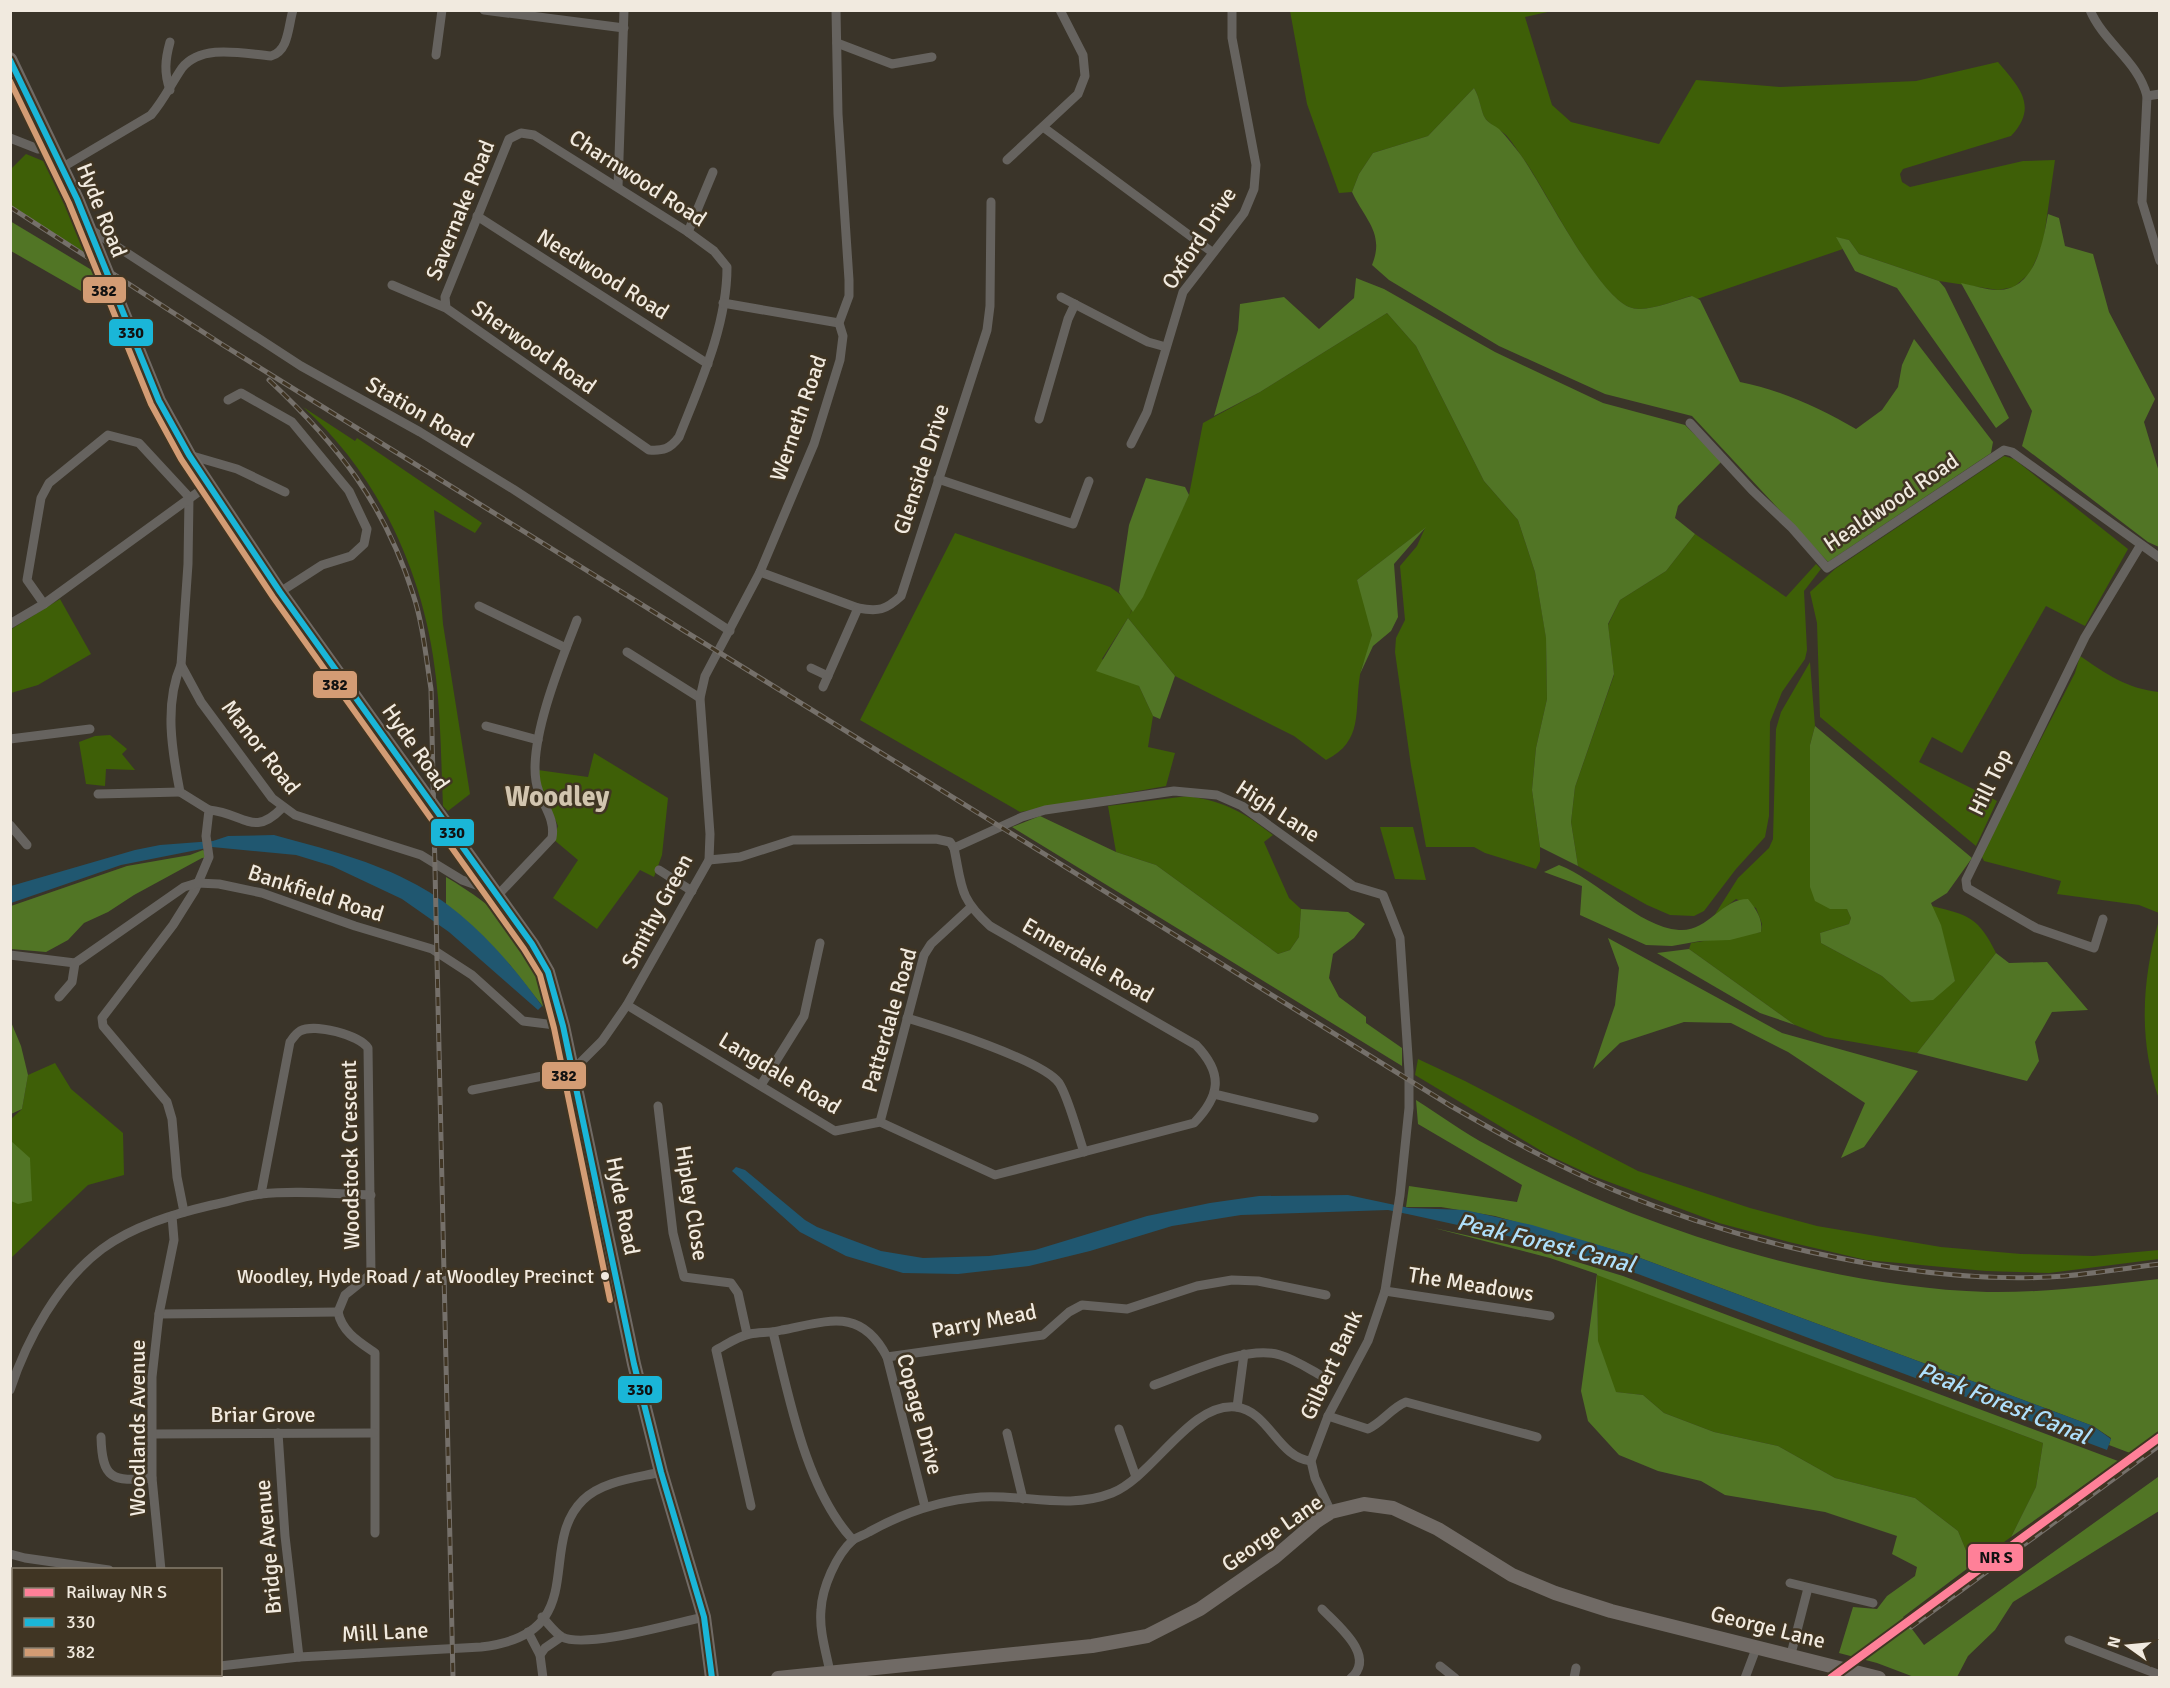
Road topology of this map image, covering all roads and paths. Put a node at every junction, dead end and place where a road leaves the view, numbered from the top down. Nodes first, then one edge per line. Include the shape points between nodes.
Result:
1 (293, 10) edge
2 (442, 10) edge
3 (484, 10) edge
4 (624, 10) edge
5 (836, 10) edge
6 (1060, 10) edge
7 (1232, 10) edge
8 (2090, 10) edge
9 (624, 28) junction
10 (170, 42) dead end
11 (837, 43) junction
12 (436, 55) dead end
13 (932, 57) dead end
14 (10, 59) edge
15 (170, 90) junction
16 (2160, 94) edge
17 (2147, 96) junction
18 (1043, 128) junction
19 (521, 133) joint
20 (10, 138) edge
21 (53, 149) junction
22 (1007, 160) dead end
23 (63, 167) junction
24 (713, 172) dead end
25 (618, 187) junction
26 (991, 202) dead end
27 (477, 216) junction
28 (90, 229) junction
29 (688, 232) junction
30 (1212, 252) junction
31 (2160, 261) edge
32 (392, 285) dead end
33 (1061, 297) dead end
34 (723, 303) junction
35 (1074, 304) junction
36 (446, 309) junction
37 (839, 323) junction
38 (1166, 347) junction
39 (708, 364) junction
40 (228, 400) dead end
41 (1039, 419) dead end
42 (1690, 423) dead end
43 (1131, 444) dead end
44 (189, 455) junction
45 (938, 479) junction
46 (1089, 481) dead end
47 (208, 485) junction
48 (285, 492) dead end
49 (189, 497) junction
50 (2140, 546) junction
51 (2160, 558) edge
52 (760, 572) junction
53 (280, 592) junction
54 (44, 604) junction
55 (479, 606) dead end
56 (858, 608) junction
57 (577, 620) dead end
58 (10, 624) edge
59 (730, 631) junction
60 (566, 648) junction
61 (627, 652) dead end
62 (181, 665) junction
63 (811, 668) dead end
64 (705, 676) joint
65 (828, 676) junction
66 (823, 687) dead end
67 (700, 698) junction
68 (486, 726) dead end
69 (90, 729) dead end
70 (10, 739) edge
71 (538, 740) junction
72 (180, 792) junction
73 (98, 794) dead end
74 (282, 808) junction
75 (209, 810) junction
76 (10, 825) edge
77 (27, 845) dead end
78 (954, 848) junction
79 (709, 860) junction
80 (659, 870) dead end
81 (197, 883) junction
82 (488, 883) junction
83 (692, 891) junction
84 (497, 896) junction
85 (970, 908) junction
86 (2103, 919) dead end
87 (820, 943) dead end
88 (10, 955) edge
89 (75, 963) junction
90 (59, 998) dead end
91 (627, 1005) junction
92 (907, 1018) junction
93 (563, 1026) junction
94 (573, 1070) junction
95 (761, 1085) junction
96 (472, 1090) dead end
97 (1214, 1094) junction
98 (658, 1106) dead end
99 (1314, 1118) dead end
100 (880, 1122) junction
101 (1084, 1152) junction
102 (261, 1194) junction
103 (371, 1194) junction
104 (1400, 1195) joint
105 (184, 1212) junction
106 (172, 1216) junction
107 (1385, 1291) junction
108 (1326, 1295) dead end
109 (338, 1312) junction
110 (159, 1314) junction
111 (1550, 1316) dead end
112 (773, 1332) junction
113 (747, 1334) junction
114 (1244, 1354) junction
115 (887, 1357) junction
116 (1322, 1376) dead end
117 (1154, 1385) dead end
118 (10, 1390) edge
119 (1237, 1407) junction
120 (1328, 1416) junction
121 (1119, 1429) dead end
122 (278, 1433) junction
123 (374, 1433) junction
124 (1007, 1433) dead end
125 (153, 1434) junction
126 (101, 1437) dead end
127 (1537, 1437) dead end
128 (1311, 1461) junction
129 (661, 1472) junction
130 (1136, 1477) junction
131 (152, 1478) junction
132 (1023, 1499) junction
133 (751, 1506) dead end
134 (925, 1507) junction
135 (1331, 1512) junction
136 (375, 1533) dead end
137 (853, 1540) junction
138 (10, 1554) edge
139 (101, 1568) edge
140 (161, 1568) edge
141 (1790, 1583) dead end
142 (1808, 1588) junction
143 (1874, 1604) dead end
144 (1323, 1610) dead end
145 (543, 1617) junction
146 (704, 1617) junction
147 (528, 1632) junction
148 (561, 1637) junction
149 (2069, 1640) dead end
150 (1757, 1646) junction
151 (1791, 1654) junction
152 (540, 1655) junction
153 (299, 1658) junction
154 (222, 1666) edge
155 (1440, 1666) dead end
156 (2138, 1666) junction
157 (830, 1672) junction
158 (2160, 1675) edge
159 (543, 1677) edge
160 (712, 1677) edge
161 (778, 1677) edge
162 (1351, 1677) edge
163 (1455, 1677) edge
164 (1745, 1677) edge
165 (1879, 1677) edge
166 (2134, 1677) edge

1 - 15 street via 279,54 203,54 184,66
2 - 12 street
3 - 9 street
4 - 9 street
5 - 11 street, Werneth Road
6 - 18 street via 1083,55 1086,76 1078,94
7 - 30 street, Oxford Drive via 1232,38 1256,165 1254,189 1244,213
8 - 17 street via 2103,33 2143,81
9 - 25 street
10 - 15 street via 165,78
11 - 13 street via 892,63
11 - 37 street, Werneth Road via 849,279 849,297
14 - 21 main road, Hyde Road
15 - 23 street via 151,115
16 - 17 street
17 - 31 street via 2142,202
18 - 22 street
18 - 30 street
19 - 25 street, Charnwood Road via 534,135
19 - 27 street, Savernake Road via 509,139
20 - 21 street via 38,149
21 - 23 main road, Hyde Road
23 - 28 main road, Hyde Road
24 - 29 street
25 - 29 street, Charnwood Road
26 - 45 street, Glenside Drive via 987,330
27 - 36 street, Savernake Road via 445,297
27 - 39 street, Needwood Road
28 - 44 main road, Hyde Road via 159,401
28 - 59 street, Station Road via 301,366 513,489
29 - 34 street, Charnwood Road via 714,251 727,267
30 - 38 street, Oxford Drive via 1183,292
32 - 36 street, Sherwood Road
33 - 35 street
34 - 37 street
34 - 39 street
35 - 38 street via 1148,342
35 - 41 street
36 - 39 street, Sherwood Road via 649,450 662,451 679,437
37 - 52 street, Werneth Road via 842,347 828,402
38 - 43 street, Oxford Drive via 1147,412
40 - 53 street via 241,393 292,422 349,491 367,530 364,544 351,556 322,565
42 - 50 street, Healdwood Road via 1827,568 2004,450
44 - 47 main road, Hyde Road
44 - 48 street via 237,469
45 - 46 street via 1073,524
45 - 56 street, Glenside Drive via 901,596 887,609
47 - 49 street
47 - 53 main road, Hyde Road
49 - 54 street
49 - 54 street via 139,443 108,435 49,483 42,498 27,580
49 - 62 street
50 - 51 street
50 - 86 street, Hill Top via 2085,637 1966,880 1967,888 2036,928 2094,948
52 - 56 street, Glenside Drive
52 - 59 street, Werneth Road
53 - 82 main road, Hyde Road
54 - 58 street
55 - 60 street
56 - 65 street
57 - 60 street
59 - 64 street, Werneth Road
60 - 71 street
61 - 67 street
62 - 72 street via 172,685 172,752
62 - 74 street, Manor Road via 201,702
63 - 65 street
64 - 67 street, Smithy Green
65 - 66 street
67 - 79 street, Smithy Green
68 - 71 street
69 - 70 street
71 - 84 street via 536,783 554,825 552,838
72 - 73 street
72 - 75 street
74 - 75 street via 269,821 258,824 225,811
74 - 82 street, Manor Road via 421,855 462,880 479,886
75 - 81 street via 209,857
76 - 77 street
78 - 79 street via 950,842 936,839 793,840 740,857
78 - 85 street
78 - 104 street, High Lane via 1045,810 1174,790 1217,795 1242,806 1353,886 1383,895 1400,938 1409,1071
79 - 83 street, Smithy Green
80 - 83 street
81 - 89 street via 162,901
81 - 93 street, Bankfield Road via 262,893 432,949 472,975 523,1021
81 - 105 street via 173,925 102,1018 103,1026 167,1102
82 - 84 main road, Hyde Road
83 - 91 street, Smithy Green
84 - 93 main road, Hyde Road via 548,972
85 - 92 street, Patterdale Road via 924,955
85 - 97 street, Ennerdale Road via 990,926 1196,1045 1209,1059 1216,1080
87 - 95 street via 804,1016
88 - 89 street
89 - 90 street via 72,982
91 - 94 street, Smithy Green via 602,1041
91 - 95 street, Langdale Road
92 - 100 street, Patterdale Road
92 - 101 street via 963,1035 1043,1070 1059,1083
93 - 94 main road, Hyde Road
94 - 96 street
94 - 129 main road, Hyde Road via 622,1315
95 - 100 street, Langdale Road via 836,1131
97 - 99 street
97 - 101 street via 1208,1108 1194,1123
98 - 113 street, Hipley Close via 673,1233 684,1277 731,1283 738,1293
100 - 101 street via 995,1175
102 - 103 street
102 - 103 street, Woodstock Crescent via 290,1042 297,1032 308,1028 352,1035 368,1048
102 - 105 street
103 - 109 street, Woodstock Crescent via 370,1274 345,1295
104 - 107 street, Gilbert Bank
105 - 106 street
106 - 110 street, Woodlands Avenue via 174,1240
106 - 118 street via 135,1230 102,1249 81,1269 33,1335
107 - 111 street, The Meadows
107 - 120 street, Gilbert Bank via 1368,1341
108 - 115 street, Parry Mead via 1258,1281 1232,1280 1197,1286 1126,1309 1082,1305 1044,1335
109 - 110 street
109 - 123 street via 351,1336 375,1353
110 - 125 street, Woodlands Avenue via 152,1377
112 - 113 street, Copage Drive
112 - 115 street, Copage Drive via 837,1319 869,1331
112 - 137 street via 812,1471 841,1527
113 - 133 street, Copage Drive via 716,1350
114 - 116 street via 1280,1354
114 - 117 street
114 - 119 street
115 - 134 street, Copage Drive
119 - 128 street via 1254,1414 1290,1451
119 - 130 street via 1218,1408 1200,1416
120 - 127 street via 1368,1429 1406,1402
120 - 128 street, Gilbert Bank
121 - 130 street
122 - 123 street, Briar Grove
122 - 125 street, Briar Grove
122 - 153 street, Bridge Avenue
123 - 136 street
124 - 132 street
125 - 131 street, Woodlands Avenue
126 - 131 street via 104,1467 109,1474 121,1480
128 - 135 street
129 - 145 street, Mill Lane via 600,1488 573,1512 566,1529 554,1600
129 - 146 main road, Hyde Road
130 - 132 street via 1112,1493 1084,1500
131 - 140 street, Woodlands Avenue
132 - 134 street via 981,1497
134 - 137 street via 889,1520
135 - 150 main road, George Lane via 1364,1504 1392,1508 1438,1529 1512,1575 1554,1593 1611,1611
135 - 157 main road, George Lane via 1200,1609 1147,1636 1092,1647
137 - 157 street via 837,1562 820,1609
138 - 139 street
141 - 142 street
142 - 143 street
142 - 151 street
144 - 162 street via 1356,1646 1359,1660
145 - 147 street, Mill Lane
145 - 148 street
146 - 148 street via 598,1639 576,1641
146 - 160 main road, Hyde Road
147 - 152 street
147 - 153 street, Mill Lane via 510,1641 481,1647
148 - 152 street
149 - 156 street
150 - 151 main road, George Lane
150 - 164 street
151 - 165 main road, George Lane
152 - 159 street
153 - 154 street, Mill Lane
155 - 163 street
156 - 158 street
156 - 166 street
157 - 161 main road, George Lane

